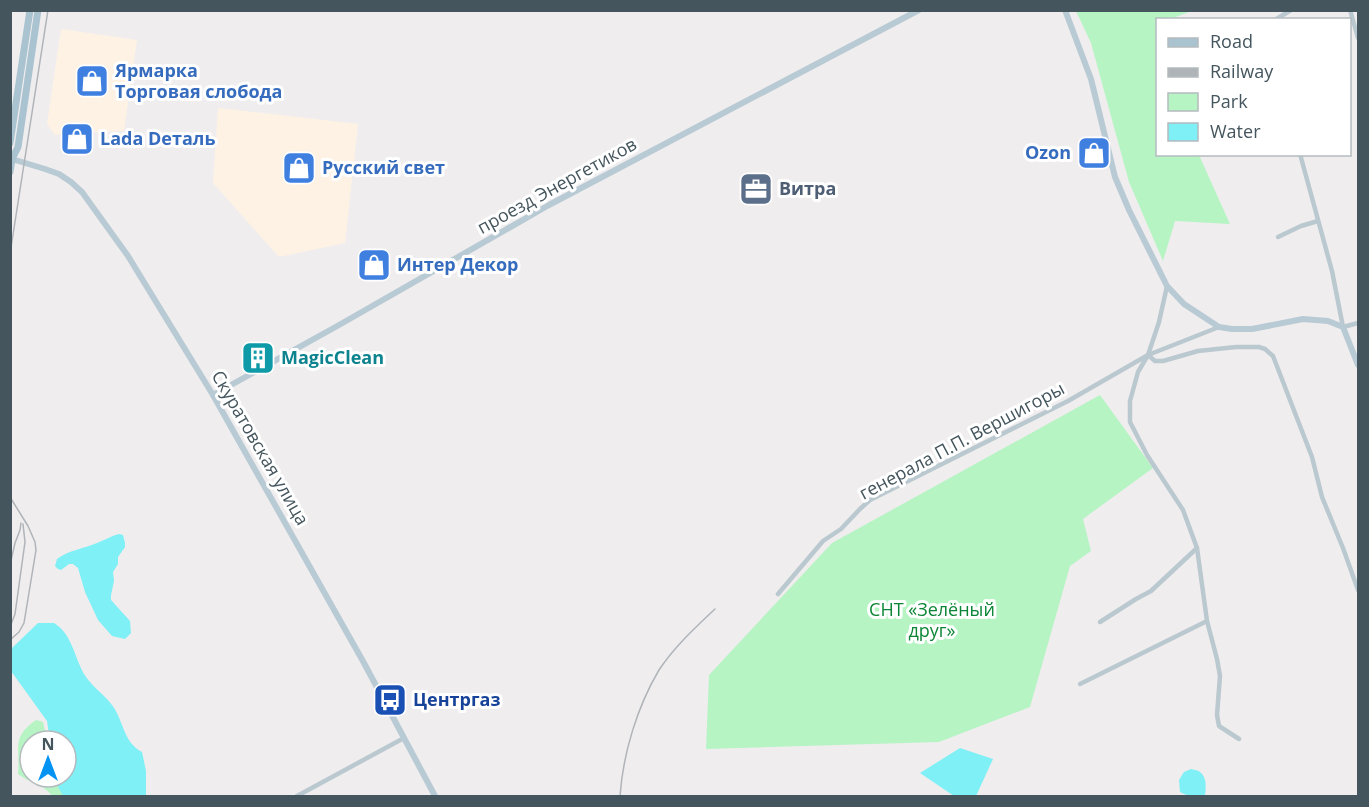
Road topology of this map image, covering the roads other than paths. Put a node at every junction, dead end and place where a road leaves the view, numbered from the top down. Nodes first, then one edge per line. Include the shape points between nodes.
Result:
1 (30, 10) edge
2 (38, 10) edge
3 (919, 10) edge
4 (1065, 10) edge
5 (1291, 10) edge
6 (1350, 10) edge
7 (1278, 18) edge
8 (33, 20) junction
9 (1359, 38) edge
10 (10, 143) edge
11 (10, 149) edge
12 (1301, 156) edge
13 (12, 159) junction
14 (10, 172) edge
15 (1318, 221) junction
16 (1278, 237) dead end
17 (1167, 285) junction
18 (1359, 323) edge
19 (1220, 327) junction
20 (1343, 327) junction
21 (1148, 355) junction
22 (1359, 365) edge
23 (213, 395) junction
24 (1197, 548) junction
25 (1359, 590) edge
26 (778, 594) dead end
27 (1207, 621) junction
28 (1100, 622) dead end
29 (1080, 684) dead end
30 (404, 738) junction
31 (1239, 739) dead end
32 (297, 796) edge
33 (435, 796) edge

1 - 8 main road
2 - 8 main road
3 - 23 street, проезд Энергетиков via 549,206
4 - 17 street via 1090,79 1115,177
5 - 7 street
6 - 9 street
8 - 10 main road
8 - 13 main road via 18,147
11 - 13 main road
12 - 15 street
13 - 14 main road
13 - 23 street, Скуратовская улица via 59,174 82,192 128,256
15 - 16 street
15 - 20 street
17 - 19 street via 1184,304
17 - 21 street
18 - 20 street
19 - 20 street via 1252,330 1303,319
19 - 21 street, генерала П.П. Вершигоры
20 - 22 street
21 - 24 street via 1138,372 1131,422 1182,510
21 - 25 street via 1160,362 1227,347 1259,347 1269,352 1312,457 1322,497
21 - 26 street, генерала П.П. Вершигоры via 1068,401 870,500 823,541
23 - 30 street, Скуратовская улица
24 - 27 street
24 - 28 street via 1151,591
27 - 29 street
27 - 31 street via 1220,676 1219,726
30 - 32 street
30 - 33 street, Скуратовская улица

